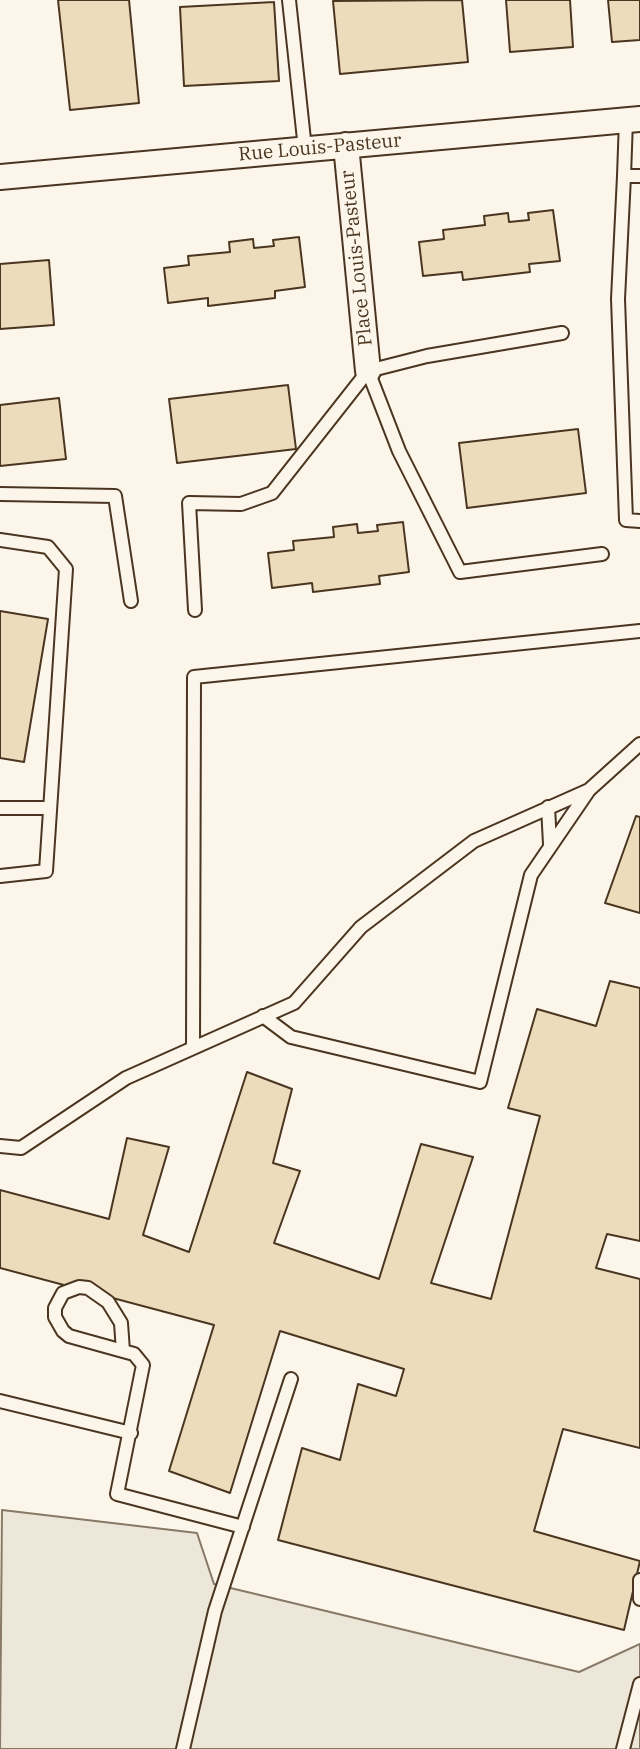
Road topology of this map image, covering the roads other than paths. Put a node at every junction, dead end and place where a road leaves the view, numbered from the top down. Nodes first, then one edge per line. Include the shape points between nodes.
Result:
1 (289, 0) edge
2 (633, 119) edge
3 (346, 145) junction
4 (305, 149) junction
5 (624, 176) junction
6 (640, 176) edge
7 (0, 177) edge
8 (562, 333) dead end
9 (368, 371) junction
10 (0, 494) edge
11 (640, 521) edge
12 (0, 540) edge
13 (601, 554) dead end
14 (131, 601) dead end
15 (195, 610) dead end
16 (640, 631) edge
17 (640, 744) edge
18 (589, 790) junction
19 (548, 807) junction
20 (0, 808) edge
21 (49, 808) junction
22 (550, 844) junction
23 (0, 876) edge
24 (263, 1016) junction
25 (193, 1048) junction
26 (0, 1146) edge
27 (123, 1351) junction
28 (290, 1379) dead end
29 (0, 1401) edge
30 (131, 1433) junction
31 (243, 1527) junction
32 (640, 1580) edge
33 (640, 1599) edge
34 (640, 1684) edge
35 (183, 1749) edge
36 (623, 1749) edge

1 - 4 lane
2 - 3 street, Rue Louis-Pasteur
2 - 5 lane
3 - 4 street, Rue Louis-Pasteur
3 - 9 street, Place Louis-Pasteur
4 - 7 street, Rue Louis-Pasteur
5 - 6 lane
5 - 11 lane via 618,299 626,520
8 - 9 lane
9 - 13 lane via 399,452 460,572
9 - 15 lane via 272,493 242,504 189,503
10 - 14 lane via 115,496
12 - 21 lane via 48,547 66,569
16 - 25 lane via 194,677
17 - 18 lane
18 - 19 lane
18 - 22 lane
19 - 22 lane
19 - 24 lane via 474,841 361,927 300,998
20 - 21 lane
21 - 23 lane via 46,871
22 - 24 lane via 531,875 481,1082 291,1037
24 - 25 lane
25 - 26 lane via 126,1078 21,1148
27 - 27 lane via 121,1323 108,1302 88,1288 63,1293 55,1308 62,1331
27 - 30 lane via 137,1356 143,1365
28 - 31 lane
29 - 30 lane
30 - 31 lane via 117,1494
31 - 35 lane via 215,1611
32 - 33 lane
34 - 36 lane

